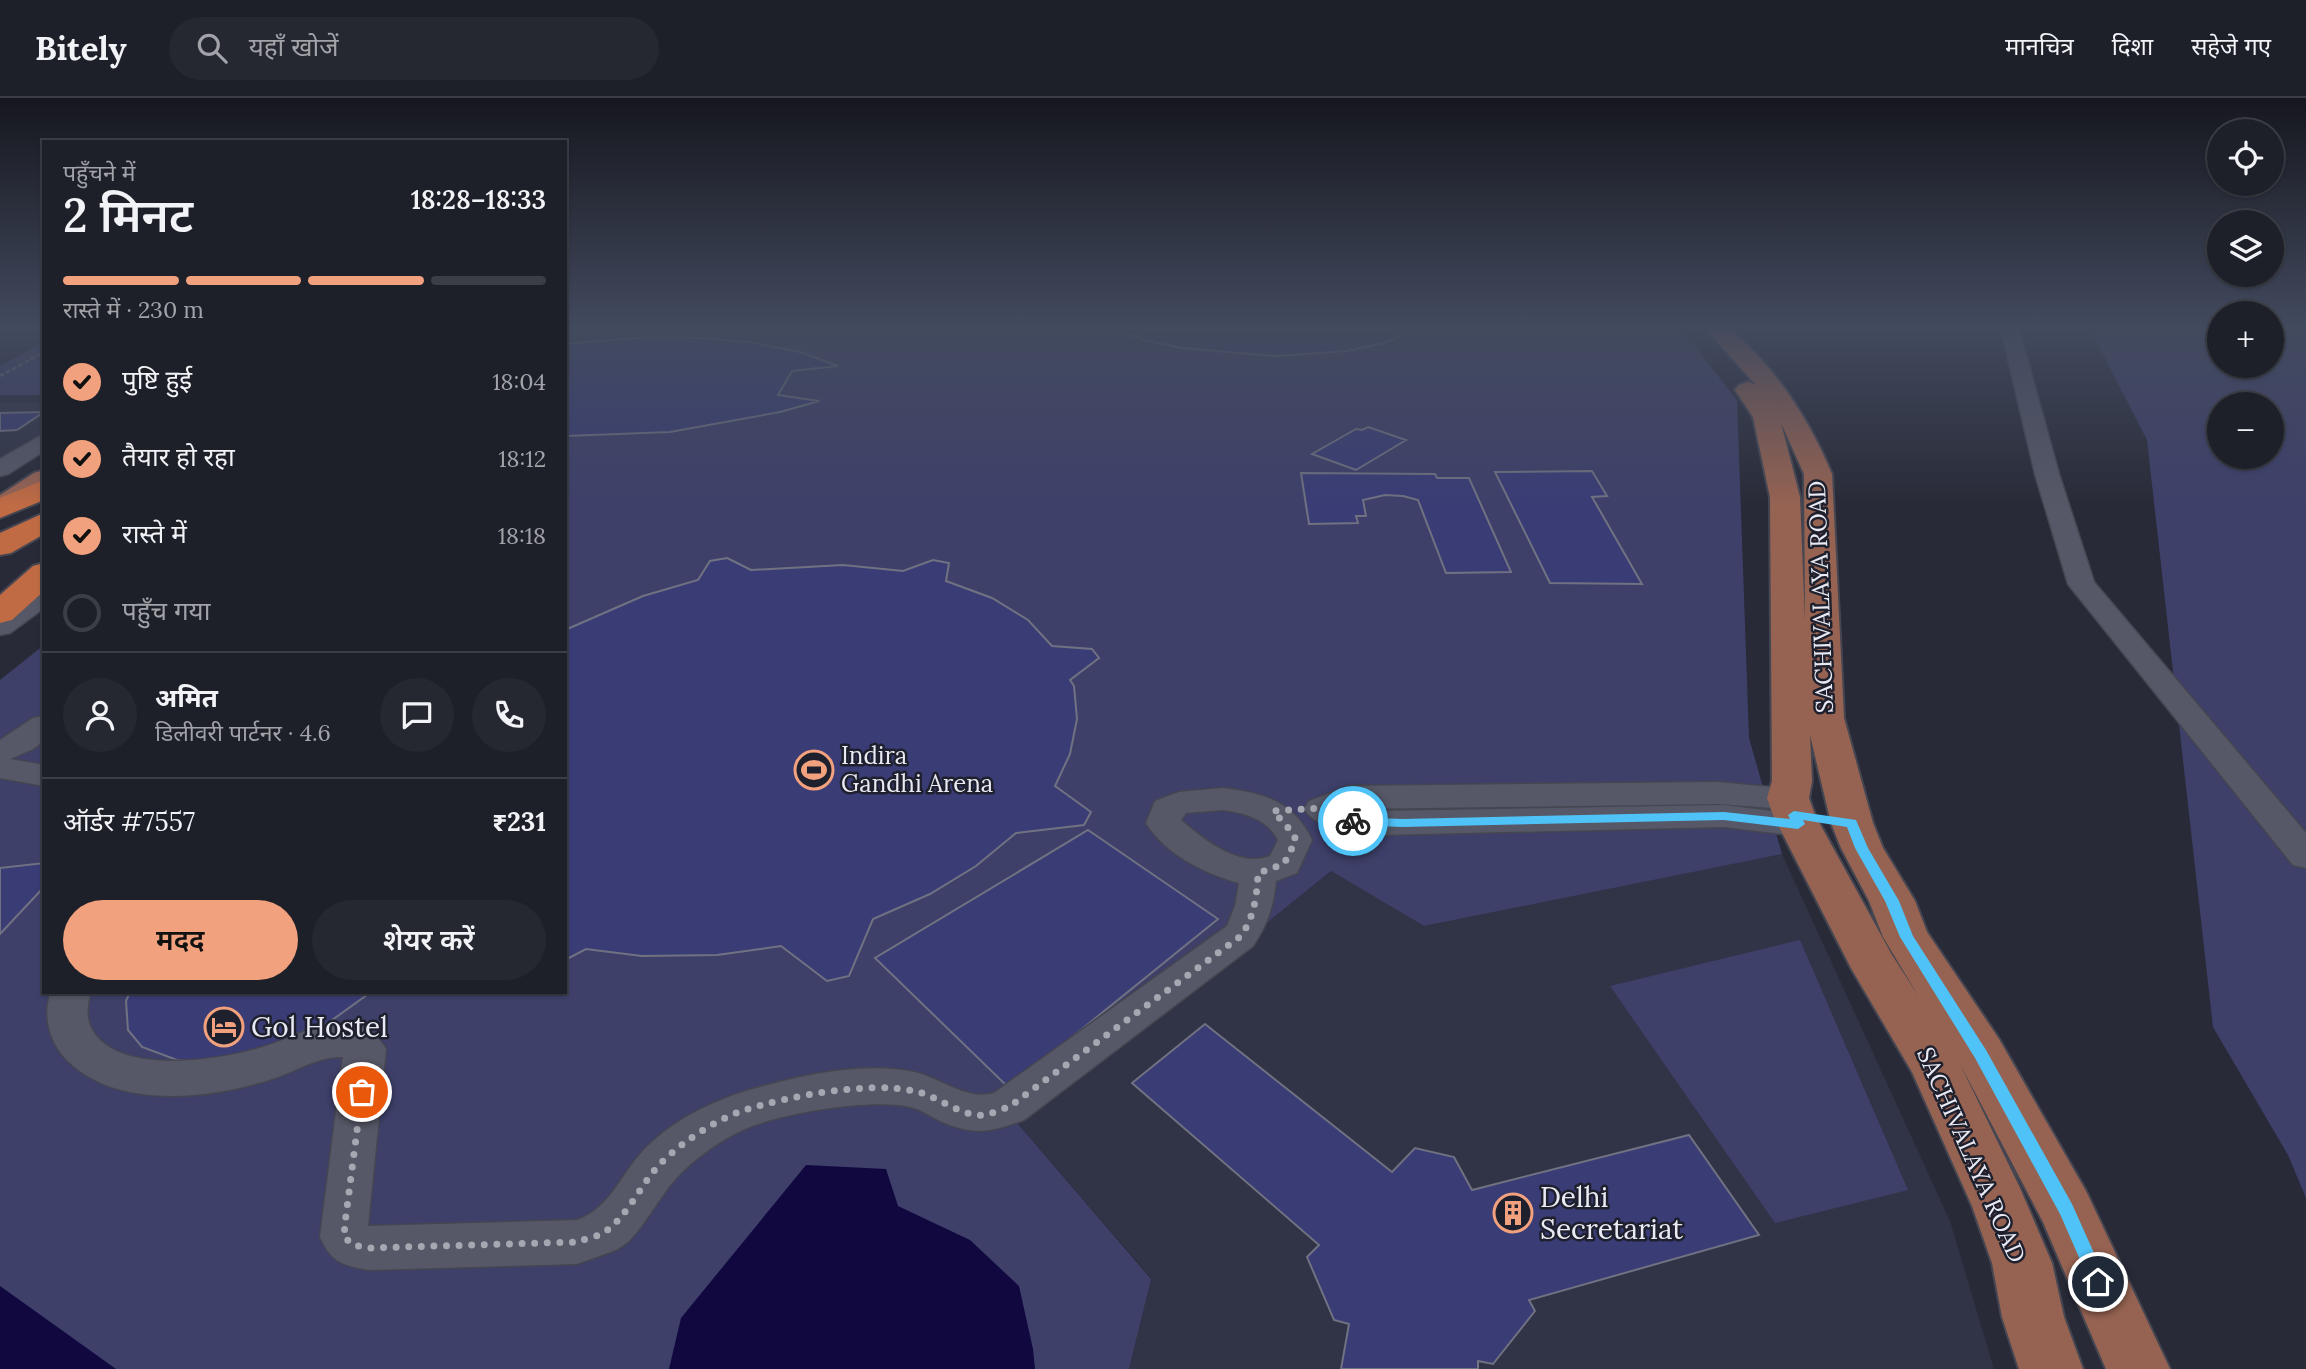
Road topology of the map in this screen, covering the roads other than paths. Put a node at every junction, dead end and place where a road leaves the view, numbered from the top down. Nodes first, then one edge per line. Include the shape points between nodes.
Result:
1 (1745, 388) edge
2 (1770, 388) edge
3 (2025, 388) edge
4 (42, 443) edge
5 (0, 469) edge
6 (42, 484) edge
7 (1, 500) edge
8 (42, 524) edge
9 (0, 546) edge
10 (42, 575) edge
11 (42, 596) edge
12 (0, 613) edge
13 (0, 626) edge
14 (1273, 811) junction
15 (1793, 813) junction
16 (1852, 823) junction
17 (2306, 856) edge
18 (1258, 873) junction
19 (1860, 937) junction
20 (1906, 937) junction
21 (70, 994) edge
22 (2051, 1369) edge
23 (2138, 1369) edge

1 - 15 main road, SACHIVALAYA ROAD via 1766,416 1784,497
2 - 16 main road, SACHIVALAYA ROAD via 1807,443 1818,474 1825,718
3 - 17 street via 2081,584
4 - 5 street
6 - 7 highway
8 - 9 highway
10 - 12 highway
11 - 13 street
14 - 15 street via 1321,808 1350,821 1378,810 1699,806 1724,816
14 - 18 street via 1296,840 1284,864
14 - 18 street via 1223,799 1179,803 1167,808 1163,816 1167,828 1196,849 1237,872
15 - 16 main road
15 - 19 main road, SACHIVALAYA ROAD
16 - 20 main road, SACHIVALAYA ROAD
18 - 21 street via 1254,907 1241,936 1009,1107 984,1115 968,1113 912,1090 879,1088 787,1097 741,1111 694,1136 662,1163 616,1223 577,1242 353,1245 344,1237 365,1049 358,1043 332,1040 217,1076 170,1078 126,1072 88,1058 68,1032
19 - 20 main road
19 - 22 main road, SACHIVALAYA ROAD via 1934,1063 2000,1206 2022,1263 2032,1317
20 - 23 main road, SACHIVALAYA ROAD via 1981,1054 2066,1209

